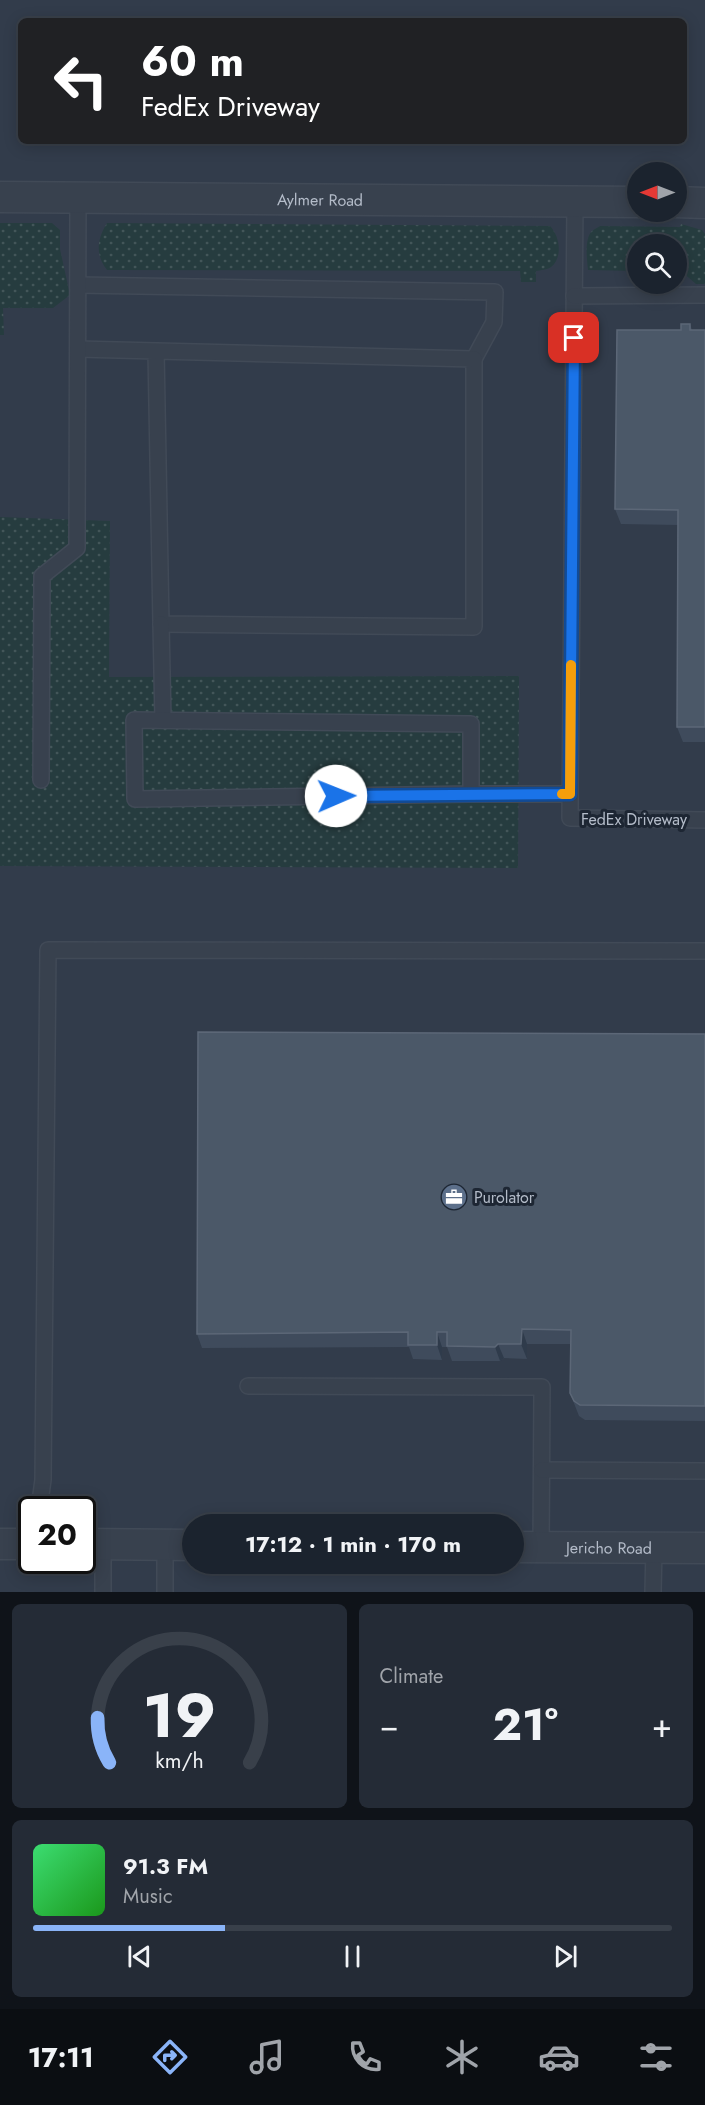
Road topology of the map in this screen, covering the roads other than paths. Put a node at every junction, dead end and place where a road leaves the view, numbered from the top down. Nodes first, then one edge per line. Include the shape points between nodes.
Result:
1 (0, 197) edge
2 (78, 197) junction
3 (575, 201) junction
4 (627, 202) edge
5 (687, 202) edge
6 (705, 203) edge
7 (78, 285) junction
8 (705, 295) edge
9 (574, 296) junction
10 (78, 349) junction
11 (156, 351) junction
12 (474, 359) junction
13 (161, 624) junction
14 (163, 720) junction
15 (41, 780) dead end
16 (471, 794) junction
17 (570, 794) junction
18 (705, 820) edge
19 (705, 951) edge
20 (248, 1386) dead end
21 (542, 1470) junction
22 (705, 1471) edge
23 (41, 1496) edge
24 (0, 1544) edge
25 (18, 1544) edge
26 (96, 1544) edge
27 (179, 1545) edge
28 (527, 1547) edge
29 (654, 1548) junction
30 (705, 1548) edge
31 (96, 1558) edge
32 (103, 1592) edge
33 (165, 1592) edge
34 (653, 1592) edge

1 - 2 street, Aylmer Road
2 - 3 street, Aylmer Road
2 - 7 lane
3 - 4 street, Aylmer Road
3 - 9 lane, FedEx Driveway
5 - 6 street
7 - 10 lane
7 - 12 lane via 495,292 494,322
8 - 9 lane
9 - 17 lane, FedEx Driveway
10 - 11 lane
10 - 15 lane via 77,548 42,576
11 - 12 lane
11 - 13 lane
12 - 13 lane via 474,627
13 - 14 lane
14 - 16 lane via 471,724
14 - 16 lane via 134,720 135,799
16 - 17 lane
17 - 18 lane, FedEx Driveway via 570,818
19 - 23 lane via 48,950
20 - 21 lane via 542,1387
21 - 22 lane
21 - 28 lane
24 - 25 street
26 - 27 street
27 - 33 lane
28 - 29 street, Jericho Road
29 - 30 street, Jericho Road
29 - 34 lane
31 - 32 lane

